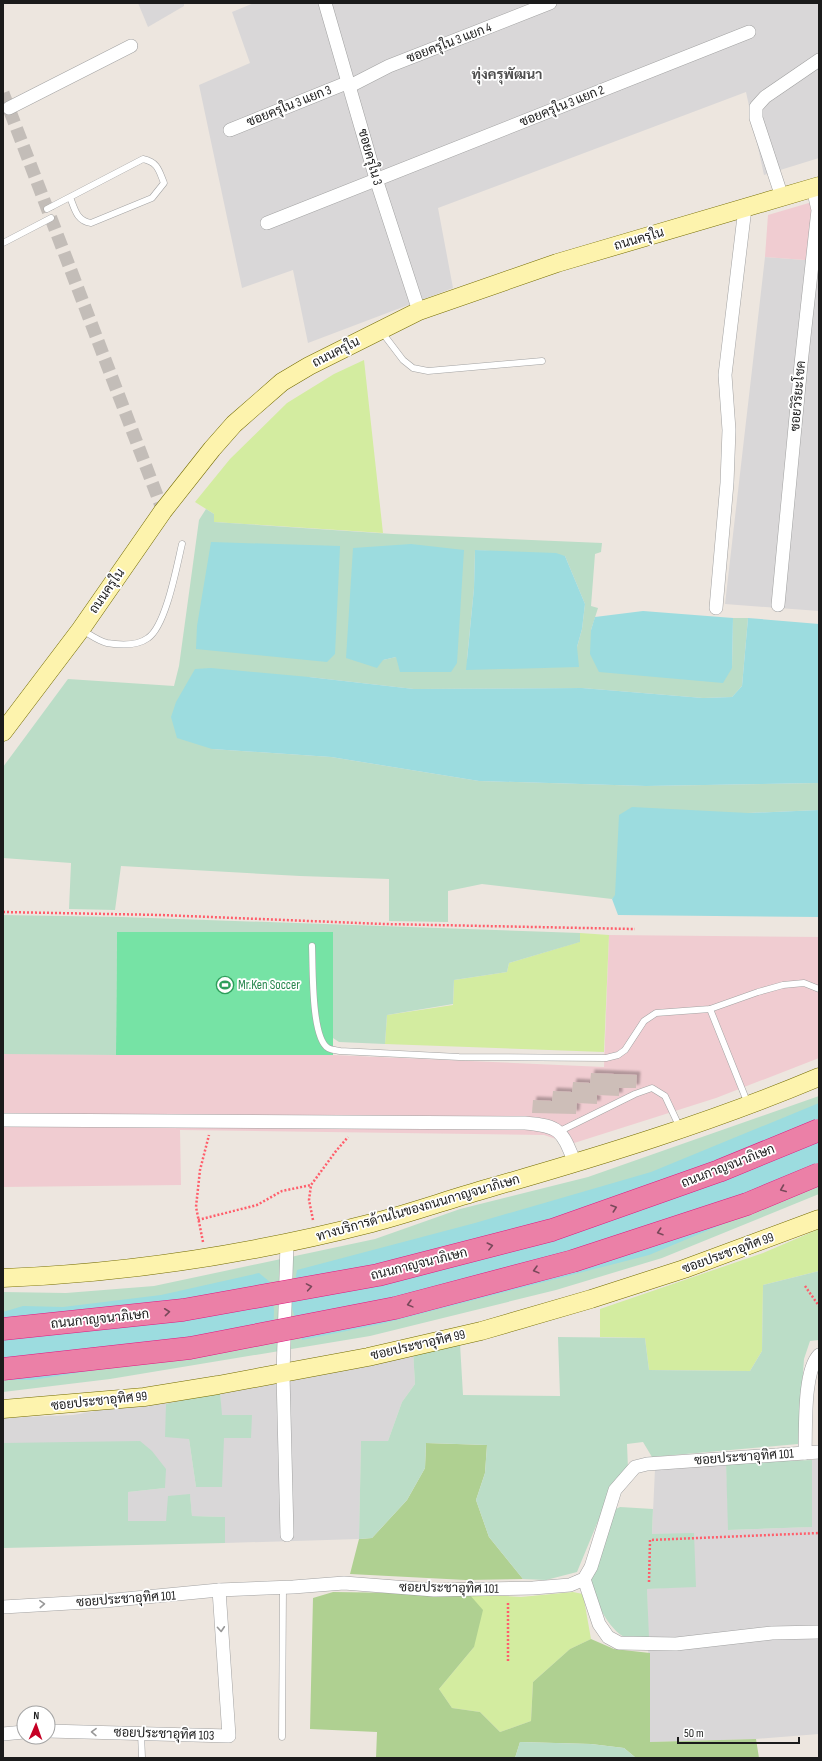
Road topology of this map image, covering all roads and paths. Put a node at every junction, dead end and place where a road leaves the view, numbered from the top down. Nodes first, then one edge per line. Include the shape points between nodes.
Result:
1 (325, 3) edge
2 (550, 3) edge
3 (749, 32) dead end
4 (131, 46) dead end
5 (819, 60) edge
6 (349, 84) junction
7 (9, 108) dead end
8 (230, 130) dead end
9 (376, 179) junction
10 (816, 187) edge
11 (70, 197) junction
12 (782, 197) junction
13 (745, 208) junction
14 (48, 209) dead end
15 (51, 218) dead end
16 (267, 223) dead end
17 (3, 243) edge
18 (419, 311) junction
19 (380, 330) junction
20 (542, 361) dead end
21 (182, 544) dead end
22 (778, 605) dead end
23 (716, 608) dead end
24 (81, 629) junction
25 (3, 732) edge
26 (3, 912) edge
27 (635, 929) dead end
28 (312, 946) dead end
29 (819, 989) edge
30 (710, 1009) junction
31 (819, 1077) edge
32 (749, 1105) junction
33 (3, 1120) edge
34 (212, 1121) junction
35 (354, 1122) junction
36 (680, 1128) junction
37 (819, 1130) edge
38 (558, 1132) junction
39 (575, 1163) junction
40 (819, 1174) edge
41 (310, 1185) junction
42 (198, 1220) junction
43 (819, 1220) edge
44 (317, 1236) junction
45 (287, 1243) junction
46 (207, 1258) junction
47 (3, 1278) edge
48 (805, 1286) dead end
49 (819, 1306) edge
50 (3, 1329) edge
51 (819, 1355) edge
52 (3, 1369) edge
53 (283, 1374) junction
54 (3, 1409) edge
55 (819, 1452) edge
56 (806, 1453) junction
57 (819, 1533) edge
58 (287, 1535) dead end
59 (584, 1579) junction
60 (649, 1582) dead end
61 (283, 1588) junction
62 (507, 1589) junction
63 (219, 1590) junction
64 (3, 1607) edge
65 (819, 1632) edge
66 (508, 1662) dead end
67 (56, 1731) edge
68 (16, 1733) edge
69 (141, 1733) junction
70 (3, 1734) edge
71 (282, 1737) dead end
72 (142, 1758) edge

1 - 6 street, ซอยครุใน 3
2 - 6 street, ซอยครุใน 3 แยก 4
3 - 9 street, ซอยครุใน 3 แยก 2
4 - 7 street
5 - 12 street via 765,97 756,107 756,118
6 - 8 street, ซอยครุใน 3 แยก 3
6 - 9 street, ซอยครุใน 3
9 - 16 street, ซอยครุใน 3 แยก 2
9 - 18 street, ซอยครุใน 3
10 - 12 main road, ถนนครุใน
10 - 22 street, ซอยวิริยะโชค via 818,210
11 - 11 lane via 143,159 158,166 164,183 152,198 91,223 84,222 78,216
11 - 14 lane
12 - 13 main road, ถนนครุใน
13 - 18 main road, ถนนครุใน via 557,263
13 - 23 street via 725,375 729,430 727,483
15 - 17 lane
18 - 19 main road, ถนนครุใน
19 - 20 lane via 403,360 413,368 428,371
19 - 24 main road, ถนนครุใน via 282,382 234,424 163,511
21 - 24 lane via 161,622 149,638 134,644 106,643
24 - 25 main road, ถนนครุใน
26 - 27 path
28 - 30 lane via 316,1020 320,1038 328,1048 340,1051 459,1057 606,1058 625,1050 644,1020 656,1013
29 - 30 lane via 804,983 783,985
30 - 32 lane
31 - 32 main road, ทางบริการด้านในของถนนกาญจนาภิเษก
32 - 36 main road, ทางบริการด้านในของถนนกาญจนาภิเษก
33 - 34 street
34 - 35 street
34 - 42 path via 200,1170 196,1207
35 - 38 street via 525,1123 551,1126
35 - 41 path via 348,1139
36 - 38 lane via 665,1096 652,1088
36 - 39 main road, ทางบริการด้านในของถนนกาญจนาภิเษก
50 -> 37 highway, ถนนกาญจนาภิเษก, bridge via 183,1310 378,1275 552,1230 719,1171
38 - 39 street via 567,1144
39 - 44 main road, ทางบริการด้านในของถนนกาญจนาภิเษก via 373,1223
40 -> 52 highway, bridge via 746,1204 573,1261 395,1308 190,1348
41 - 42 path via 282,1191 257,1205
41 - 44 path via 309,1200
42 - 46 path
43 - 53 main road, ซอยประชาอุทิศ 99 via 569,1306 481,1331
44 - 45 main road, ทางบริการด้านในของถนนกาญจนาภิเษก
45 - 46 main road, ทางบริการด้านในของถนนกาญจนาภิเษก
45 - 53 street
46 - 47 main road, ทางบริการด้านในของถนนกาญจนาภิเษก via 116,1269
48 - 49 path
51 - 56 street via 814,1360 807,1385
53 - 54 main road, ซอยประชาอุทิศ 99 via 144,1397
53 - 58 street
55 - 56 street, ซอยประชาอุทิศ 101
56 - 59 street, ซอยประชาอุทิศ 101 via 646,1464 635,1467 615,1490 591,1567
57 - 60 path via 650,1540
59 - 62 street, ซอยประชาอุทิศ 101 via 570,1585
59 - 65 street via 599,1624 608,1637 619,1643 676,1644 772,1633
61 - 62 street, ซอยประชาอุทิศ 101 via 344,1583 434,1590
61 - 63 street, ซอยประชาอุทิศ 101
61 - 71 lane
62 - 66 path
64 -> 63 street, ซอยประชาอุทิศ 101
63 -> 69 street, ซอยประชาอุทิศ 103 via 229,1736
69 -> 67 street, ซอยประชาอุทิศ 103
68 - 70 street
69 - 72 lane

